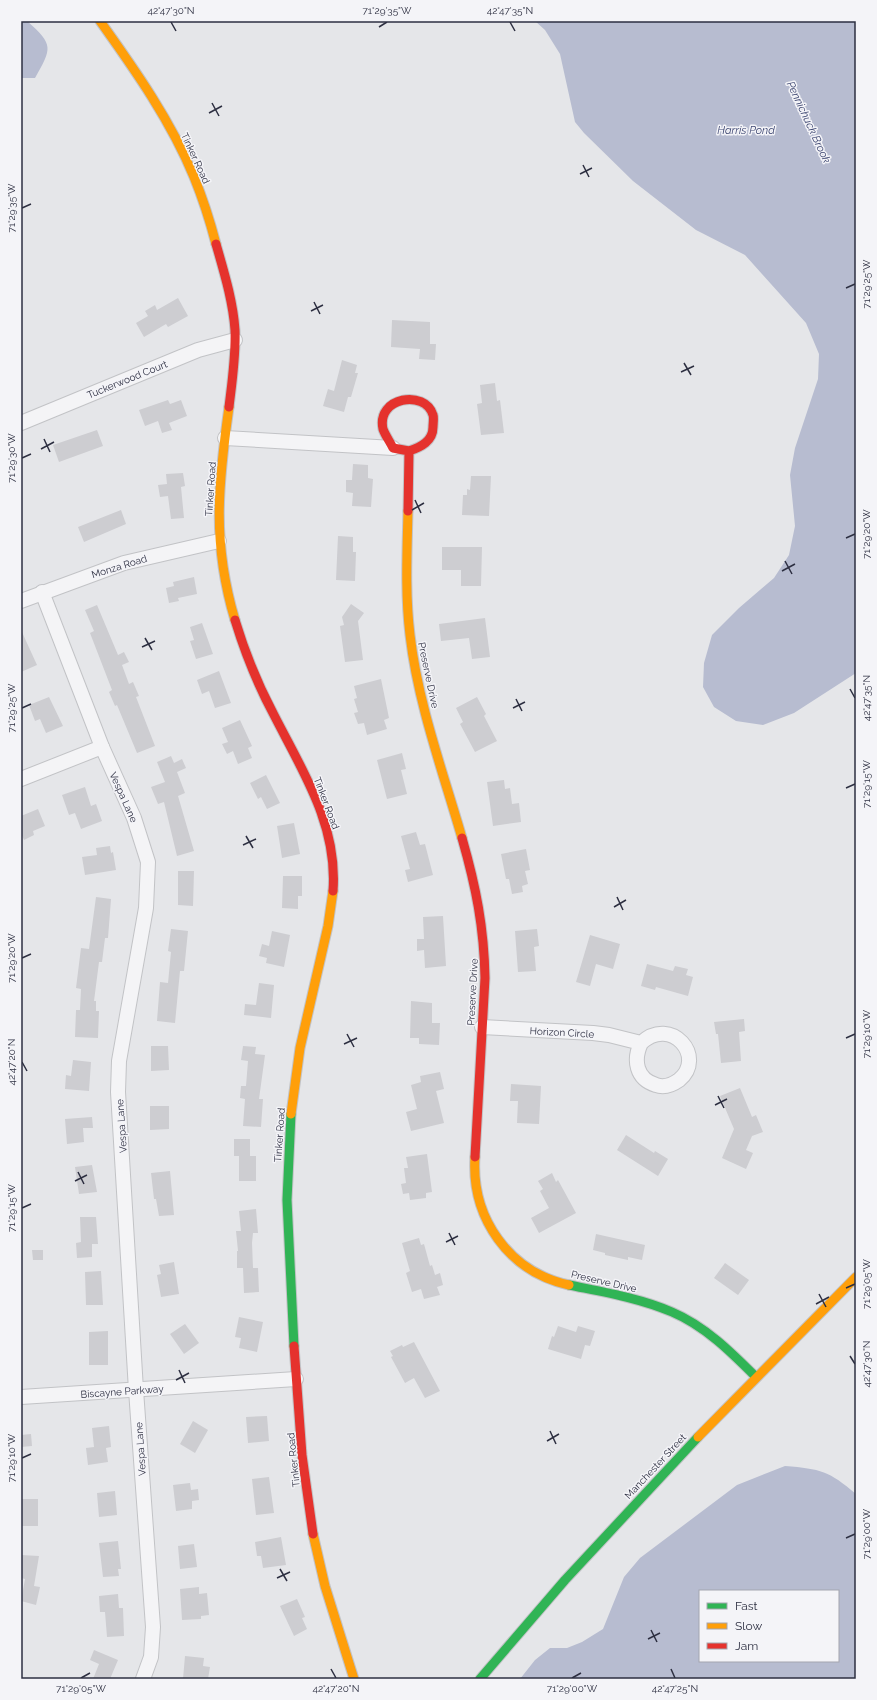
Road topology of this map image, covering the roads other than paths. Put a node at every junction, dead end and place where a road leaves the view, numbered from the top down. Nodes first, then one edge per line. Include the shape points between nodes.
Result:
1 (100, 21) edge
2 (235, 340) junction
3 (21, 423) edge
4 (225, 438) junction
5 (393, 448) junction
6 (409, 450) junction
7 (219, 540) junction
8 (42, 592) junction
9 (21, 601) edge
10 (102, 747) junction
11 (21, 779) edge
12 (482, 1027) junction
13 (641, 1043) dead end
14 (856, 1277) edge
15 (756, 1377) junction
16 (296, 1379) junction
17 (136, 1390) junction
18 (21, 1397) edge
19 (143, 1679) edge
20 (354, 1679) edge
21 (480, 1679) edge

1 - 2 street, Tinker Road via 133,68 195,178 227,282
2 - 3 street, Tuckerwood Court via 198,350
2 - 4 street, Tinker Road
4 - 5 street
4 - 7 street, Tinker Road via 219,490
5 - 6 street
5 - 6 street via 383,432 384,415 388,407 395,402 411,398 427,406 432,413 434,426 425,444
6 - 12 street, Preserve Drive via 406,584 410,636 422,698 476,888 482,918 485,978
7 - 8 street, Monza Road via 124,563
7 - 16 street, Tinker Road via 226,587 243,645 273,714 315,796 326,825 333,855 330,917 302,1036 290,1127 288,1220
8 - 9 street, Monza Road
8 - 10 street, Vespa Lane
10 - 11 street
10 - 17 street, Vespa Lane via 134,818 148,862 146,908 120,1061 118,1092
12 - 13 street, Horizon Circle via 593,1033
12 - 15 street, Preserve Drive via 474,1172 484,1217 500,1242 522,1264 544,1278 640,1301 674,1312 719,1341
14 - 15 street, Manchester Street
15 - 21 street, Manchester Street via 565,1580
16 - 17 street, Biscayne Parkway
16 - 20 street, Tinker Road via 312,1530
17 - 18 street, Biscayne Parkway
17 - 19 street, Vespa Lane via 153,1626 151,1657

